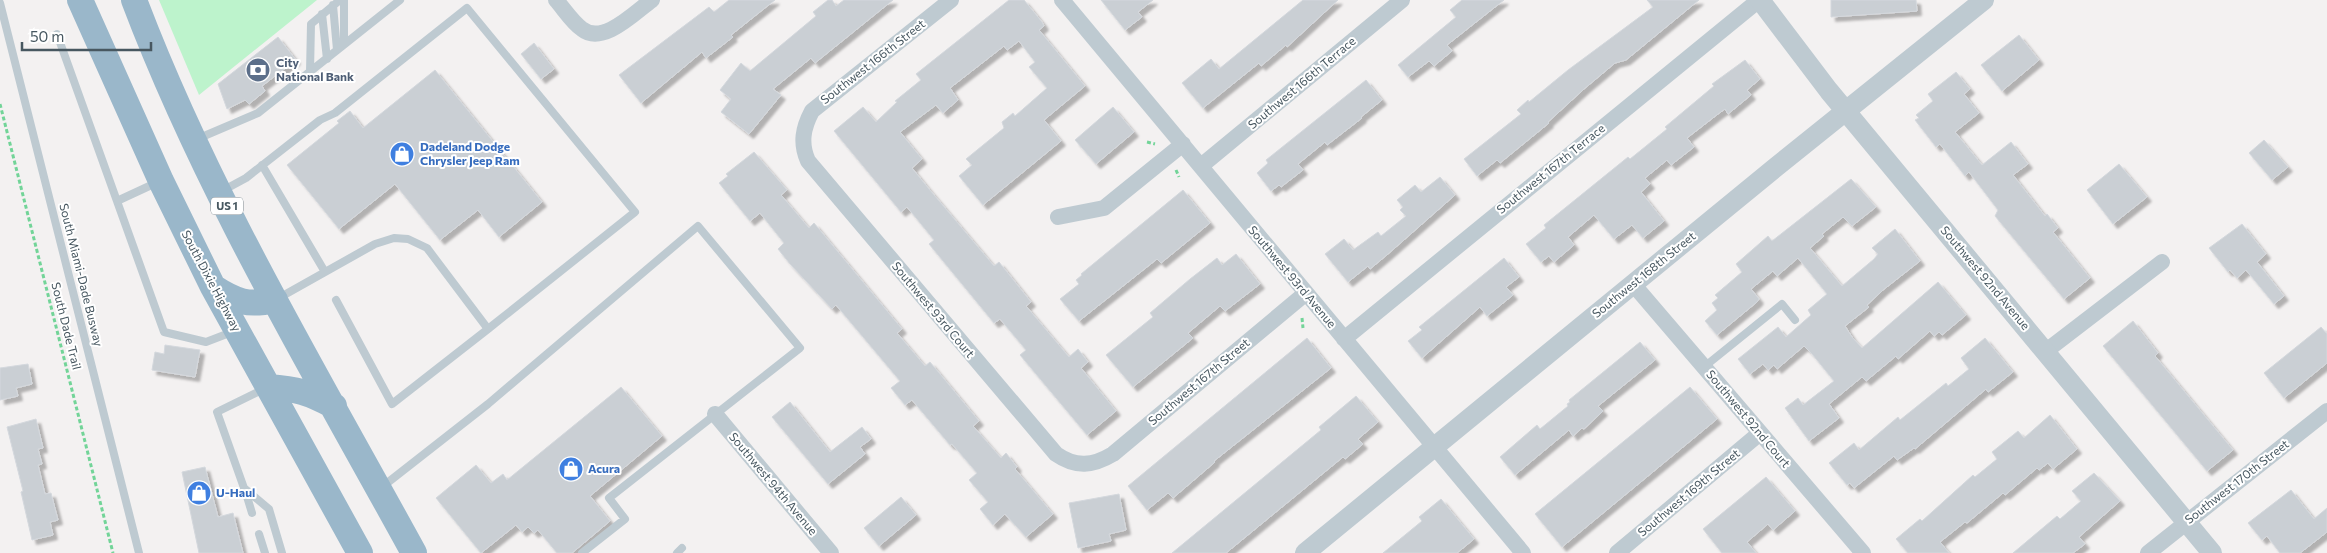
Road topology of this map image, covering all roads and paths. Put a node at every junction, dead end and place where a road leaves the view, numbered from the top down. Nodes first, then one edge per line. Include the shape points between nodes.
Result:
1 (80, 0) edge
2 (134, 0) edge
3 (344, 0) edge
4 (400, 0) edge
5 (556, 0) edge
6 (652, 0) edge
7 (951, 0) edge
8 (1062, 0) edge
9 (1402, 0) edge
10 (1760, 0) edge
11 (1984, 0) edge
12 (0, 3) edge
13 (336, 3) edge
14 (322, 14) junction
15 (57, 34) dead end
16 (344, 44) junction
17 (337, 50) junction
18 (327, 59) junction
19 (310, 72) junction
20 (0, 104) edge
21 (1846, 111) junction
22 (803, 131) joint
23 (195, 140) junction
24 (1147, 142) dead end
25 (1155, 144) dead end
26 (1183, 144) junction
27 (262, 165) junction
28 (1201, 166) junction
29 (1176, 169) dead end
30 (1179, 177) dead end
31 (161, 181) junction
32 (220, 192) junction
33 (116, 201) junction
34 (1058, 217) dead end
35 (2162, 262) dead end
36 (325, 272) junction
37 (1633, 284) junction
38 (213, 287) junction
39 (1306, 294) junction
40 (276, 300) junction
41 (336, 300) dead end
42 (1302, 318) dead end
43 (1795, 320) dead end
44 (1303, 328) dead end
45 (488, 329) junction
46 (237, 330) junction
47 (1344, 339) junction
48 (2046, 352) junction
49 (1704, 367) junction
50 (268, 387) junction
51 (334, 406) junction
52 (2327, 410) edge
53 (716, 414) junction
54 (1760, 433) junction
55 (1434, 446) junction
56 (1089, 464) joint
57 (244, 488) junction
58 (379, 489) junction
59 (252, 513) dead end
60 (2187, 522) junction
61 (259, 534) dead end
62 (358, 552) edge
63 (113, 553) edge
64 (139, 553) edge
65 (265, 553) edge
66 (282, 553) edge
67 (414, 553) edge
68 (582, 553) edge
69 (831, 553) edge
70 (1305, 553) edge
71 (1523, 553) edge
72 (1617, 553) edge
73 (1863, 553) edge
74 (2148, 553) edge
75 (2212, 553) edge

1 - 31 highway, South Dixie Highway
2 - 23 highway, US 1
3 - 16 lane
4 - 16 lane
5 - 6 street via 583,30 593,34 615,27
7 - 22 street, Southwest 166th Street via 816,107
8 - 26 street, Southwest 93rd Avenue
9 - 28 street, Southwest 166th Terrace
10 - 21 street, Southwest 92nd Avenue
10 - 47 street, Southwest 167th Terrace
11 - 21 street, Southwest 168th Street
12 - 64 lane, South Miami-Dade Busway
13 - 14 lane
13 - 17 lane
14 - 18 lane
14 - 19 lane via 311,24
15 - 33 lane
16 - 17 lane
17 - 18 lane
18 - 19 lane
19 - 23 lane via 258,113
20 - 63 path, South Dade Trail
21 - 37 street, Southwest 168th Street
21 - 48 street, Southwest 92nd Avenue
22 - 56 street, Southwest 93rd Court via 808,161 1040,437 1064,460
23 - 32 highway, US 1
24 - 25 path
26 - 28 street, Southwest 93rd Avenue
26 - 34 street via 1104,208
27 - 32 lane
27 - 36 lane
27 - 45 lane via 320,120 335,113 468,8 635,212
28 - 39 street, Southwest 93rd Avenue
29 - 30 path
31 - 33 lane
31 - 38 highway, South Dixie Highway
32 - 40 highway, US 1
33 - 46 lane via 164,332 206,342
35 - 48 street
36 - 40 lane
36 - 45 lane via 375,244 394,238 408,239 426,248
37 - 49 street, Southwest 92nd Court
37 - 55 street, Southwest 168th Street
38 - 40 highway via 233,300 257,304
38 - 46 highway, South Dixie Highway
39 - 47 street, Southwest 93rd Avenue
39 - 56 street, Southwest 167th Street via 1113,454
40 - 51 highway, US 1
41 - 45 lane via 392,404
42 - 44 path
43 - 49 lane via 1782,304
46 - 50 highway, South Dixie Highway
47 - 55 street, Southwest 93rd Avenue
48 - 60 street, Southwest 92nd Avenue
49 - 54 street, Southwest 92nd Court
50 - 51 highway via 297,389
50 - 57 lane via 217,412
50 - 62 highway, South Dixie Highway
51 - 58 highway, US 1
52 - 60 street, Southwest 170th Street
53 - 58 lane via 800,348 698,226 488,404
53 - 68 lane via 609,498 624,520
53 - 69 street, Southwest 94th Avenue
54 - 72 street, Southwest 169th Street
54 - 73 street, Southwest 92nd Court
55 - 70 street, Southwest 168th Street
55 - 71 street, Southwest 93rd Avenue
57 - 59 lane
57 - 66 lane via 269,509
58 - 67 highway, US 1
60 - 74 street, Southwest 170th Street
60 - 75 street, Southwest 92nd Avenue
61 - 65 lane

